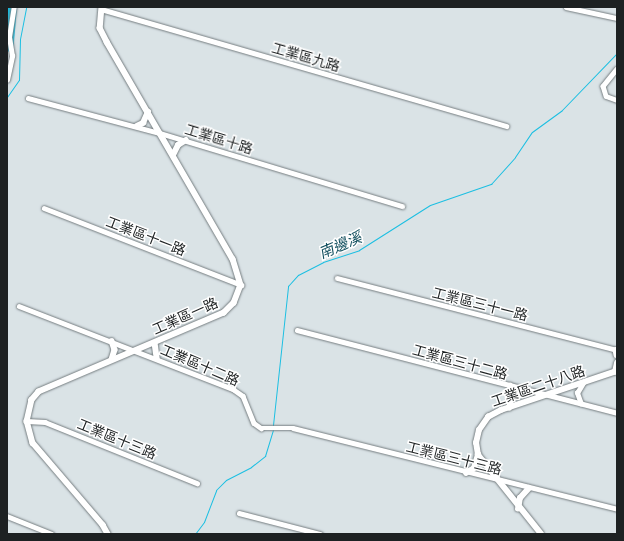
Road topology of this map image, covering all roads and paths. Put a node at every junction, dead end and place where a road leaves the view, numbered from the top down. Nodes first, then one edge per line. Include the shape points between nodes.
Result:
1 (14, 7) edge
2 (566, 7) edge
3 (101, 8) edge
4 (617, 18) edge
5 (617, 69) edge
6 (7, 80) edge
7 (28, 98) dead end
8 (617, 100) edge
9 (148, 112) junction
10 (137, 126) junction
11 (506, 126) dead end
12 (160, 132) junction
13 (186, 140) junction
14 (173, 155) junction
15 (402, 206) dead end
16 (44, 208) dead end
17 (337, 278) dead end
18 (241, 285) junction
19 (19, 306) dead end
20 (297, 330) dead end
21 (112, 341) junction
22 (155, 343) junction
23 (136, 350) junction
24 (617, 352) edge
25 (157, 358) junction
26 (112, 360) junction
27 (617, 363) edge
28 (616, 372) edge
29 (583, 383) junction
30 (510, 386) junction
31 (548, 394) junction
32 (582, 404) junction
33 (509, 408) junction
34 (617, 413) edge
35 (27, 421) junction
36 (265, 428) joint
37 (478, 455) junction
38 (466, 473) junction
39 (496, 480) junction
40 (197, 483) dead end
41 (529, 488) junction
42 (518, 509) junction
43 (617, 509) edge
44 (239, 513) dead end
45 (7, 516) edge
46 (52, 534) edge
47 (108, 534) edge
48 (320, 534) edge
49 (541, 534) edge

1 - 6 street via 9,37 12,56
2 - 4 street
3 - 9 street via 100,28 106,42
3 - 11 street, 工業區九路
5 - 8 street via 603,86 606,96
7 - 10 street, 工業區十路
9 - 10 street via 143,123
9 - 12 street
10 - 12 street, 工業區十路
12 - 13 street, 工業區十路
12 - 14 street
13 - 14 street via 178,145
13 - 15 street, 工業區十路
14 - 18 street via 233,259
16 - 18 street, 工業區十一路
17 - 24 street, 工業區三十一路
18 - 22 street, 工業區一路 via 237,299 228,310
19 - 21 street, 工業區十二路
20 - 30 street, 工業區三十二路
21 - 23 street, 工業區十二路
21 - 26 street via 115,350
22 - 23 street, 工業區一路
22 - 25 street
23 - 25 street, 工業區十二路
23 - 26 street, 工業區一路
25 - 36 street, 工業區十二路 via 238,392 246,400 254,423
26 - 35 street, 工業區一路 via 39,392 28,406
27 - 28 street
28 - 29 street, 工業區二十八路
29 - 31 street, 工業區二十八路
29 - 32 street via 577,394
30 - 31 street, 工業區三十二路
30 - 33 street via 512,395
31 - 32 street, 工業區三十二路
31 - 33 street, 工業區二十八路
32 - 34 street, 工業區三十二路
33 - 37 street, 工業區二十八路 via 492,414 481,425 476,439
35 - 40 street, 工業區十三路 via 45,422
35 - 47 street, 工業區一路 via 33,443
36 - 38 street, 工業區三十三路 via 286,428
37 - 38 street via 474,468
37 - 39 street
38 - 39 street, 工業區三十三路
39 - 41 street, 工業區三十三路
39 - 42 street
41 - 42 street via 520,498
41 - 43 street, 工業區三十三路
42 - 49 street
44 - 48 street
45 - 46 street

